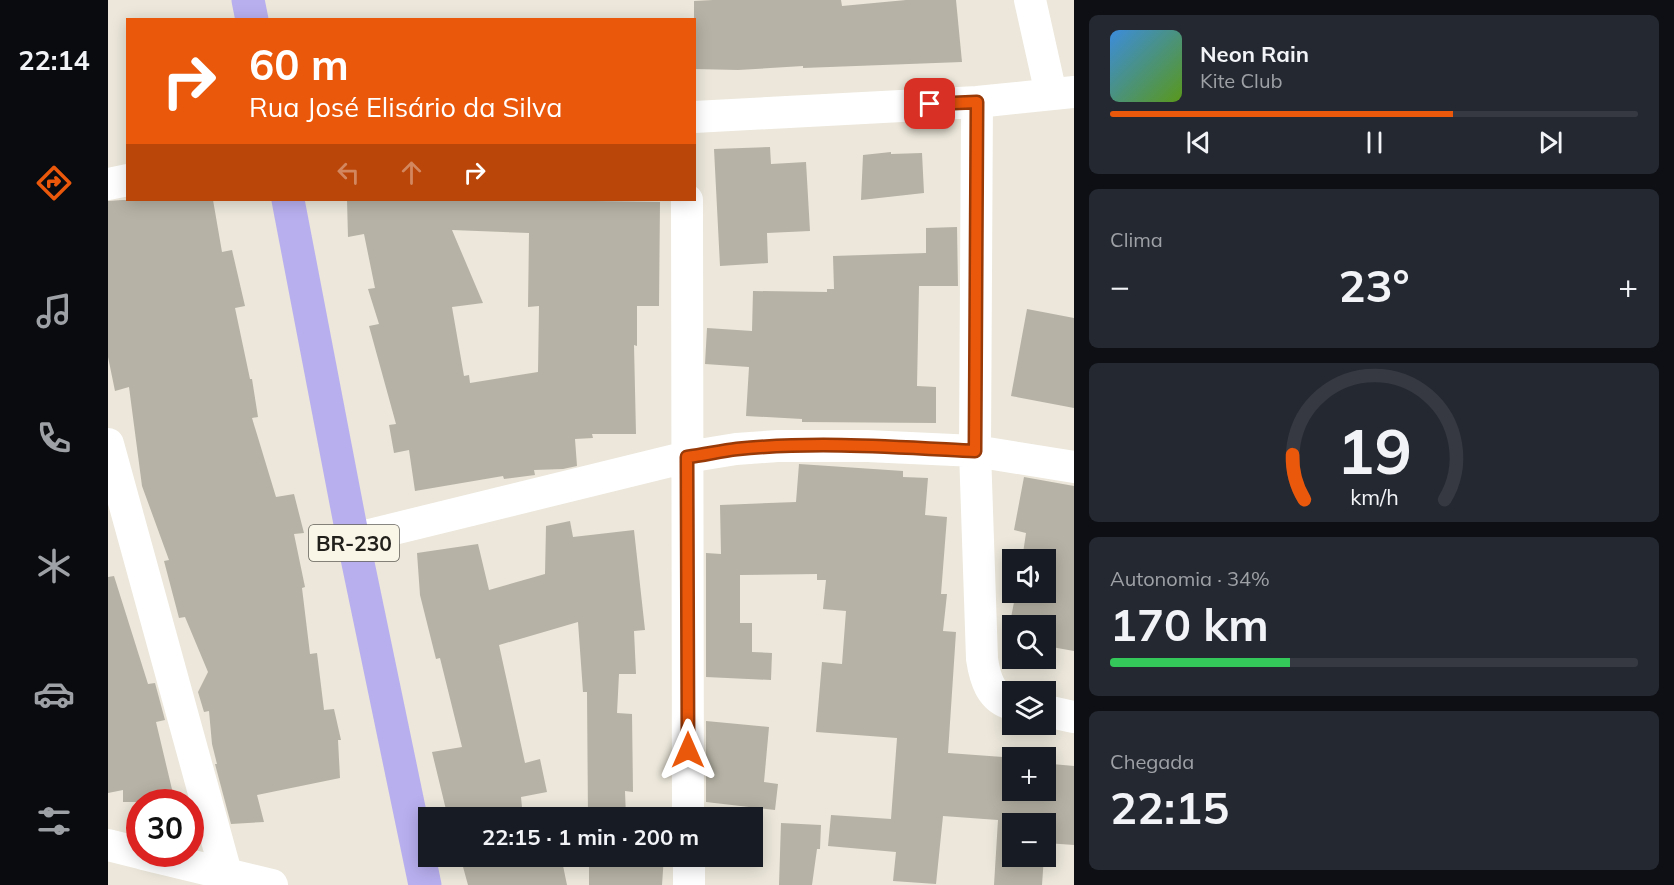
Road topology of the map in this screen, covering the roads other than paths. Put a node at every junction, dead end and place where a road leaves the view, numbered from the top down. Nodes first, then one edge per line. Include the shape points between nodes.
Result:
1 (248, 0) edge
2 (1030, 0) edge
3 (252, 18) edge
4 (1062, 93) edge
5 (977, 102) junction
6 (696, 117) edge
7 (126, 180) edge
8 (108, 184) edge
9 (288, 201) edge
10 (687, 201) edge
11 (108, 444) edge
12 (975, 451) junction
13 (687, 457) junction
14 (1074, 468) edge
15 (353, 539) junction
16 (1002, 701) edge
17 (1056, 713) edge
18 (1074, 717) edge
19 (688, 807) edge
20 (108, 845) edge
21 (126, 849) edge
22 (200, 867) edge
23 (689, 867) edge
24 (226, 873) junction
25 (272, 885) edge
26 (425, 885) edge
27 (689, 885) edge

1 - 3 main road
2 - 4 street
4 - 5 street
5 - 6 street
5 - 12 street
7 - 8 street
9 - 15 main road, BR-230
10 - 13 street
11 - 24 street
12 - 13 street via 778,446
12 - 14 street
12 - 16 street via 982,659 985,677
13 - 15 street
13 - 19 street
15 - 26 main road, BR-230
17 - 18 street
20 - 21 street
22 - 24 street
23 - 27 street
24 - 25 street

